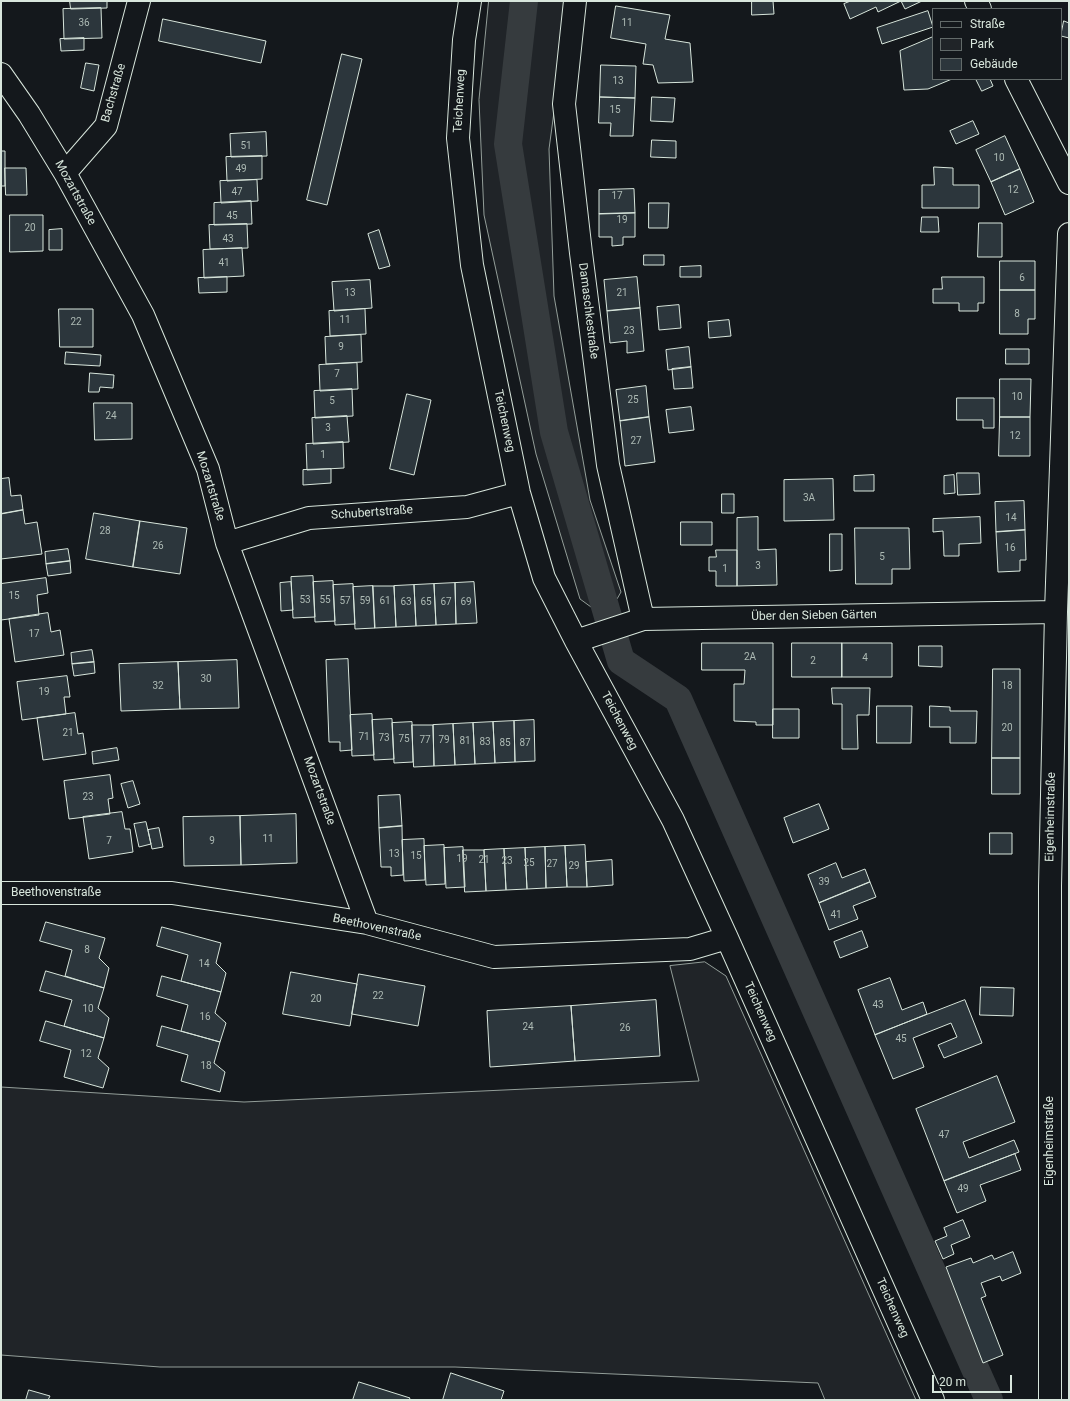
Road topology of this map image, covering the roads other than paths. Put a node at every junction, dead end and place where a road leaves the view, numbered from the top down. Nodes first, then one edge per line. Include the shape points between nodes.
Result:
1 (139, 1) edge
2 (470, 1) edge
3 (576, 1) edge
4 (1, 74) edge
5 (1017, 80) edge
6 (65, 173) junction
7 (1069, 183) edge
8 (1069, 234) edge
9 (519, 493) junction
10 (227, 543) junction
11 (1056, 612) junction
12 (642, 619) junction
13 (577, 641) junction
14 (1, 894) edge
15 (367, 923) junction
16 (727, 938) junction
17 (933, 1400) edge
18 (1050, 1400) edge

1 - 6 street, Bachstraße via 106,126
2 - 9 street, Teichenweg via 464,40 458,138 472,266
3 - 12 street, Damaschkestraße via 564,104 608,465
4 - 6 street, Mozartstraße via 30,114
5 - 7 street
6 - 10 street, Mozartstraße via 143,315 208,469
8 - 11 street, Eigenheimstraße
9 - 10 street, Schubertstraße via 467,507 309,518
9 - 13 street, Teichenweg via 544,578
10 - 15 street, Mozartstraße
11 - 12 street, Über den Sieben Gärten
11 - 18 street, Eigenheimstraße via 1050,886
12 - 13 street, Über den Sieben Gärten
13 - 16 street, Teichenweg via 673,820
14 - 15 street, Beethovenstraße via 172,893
15 - 16 street, Beethovenstraße via 494,957 690,949
16 - 17 street, Teichenweg

